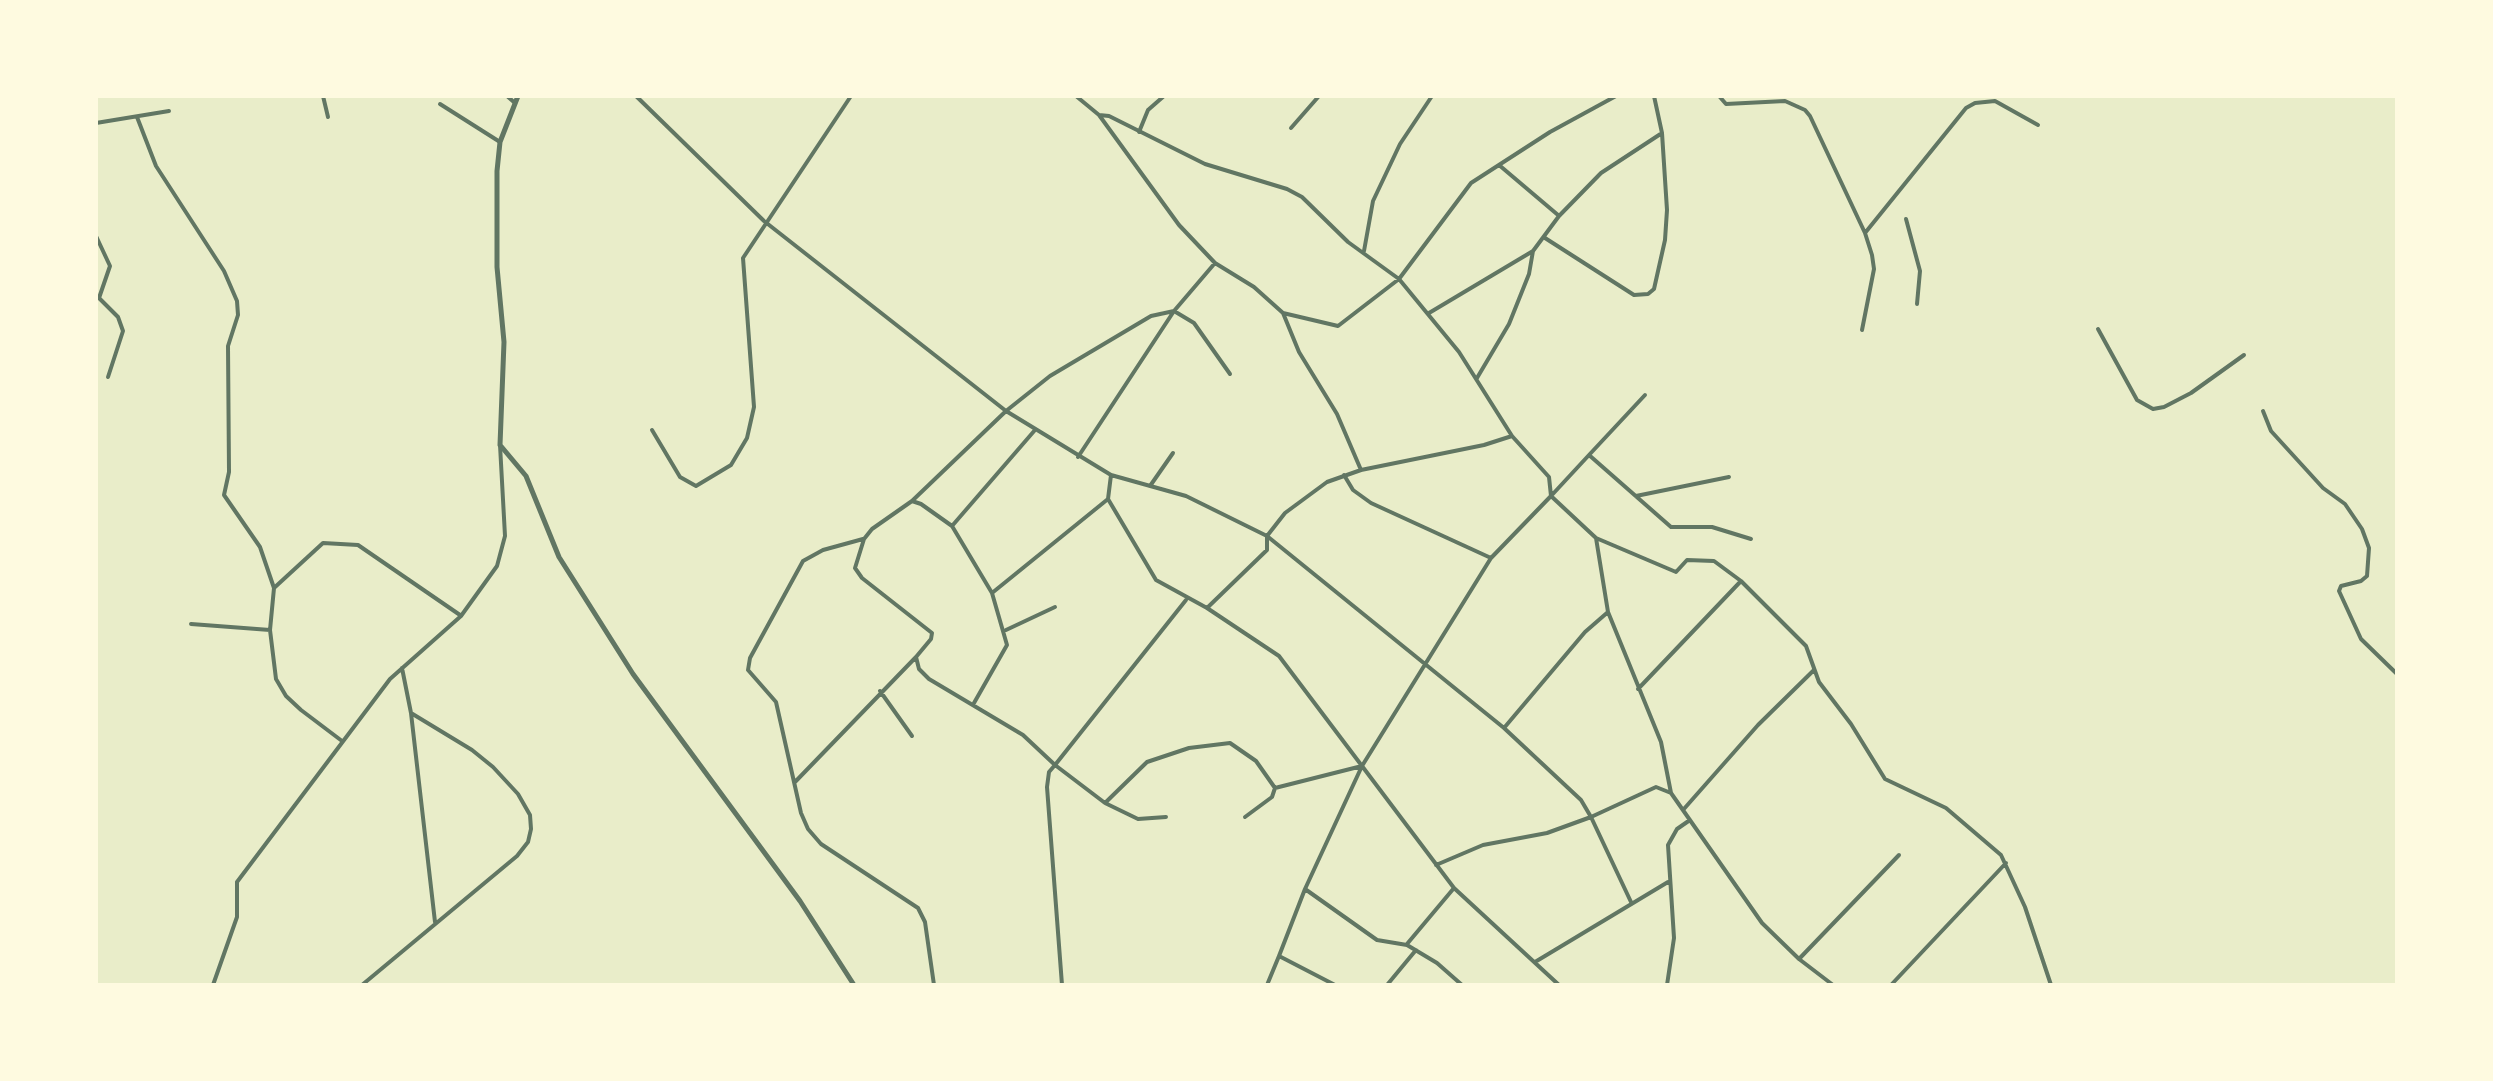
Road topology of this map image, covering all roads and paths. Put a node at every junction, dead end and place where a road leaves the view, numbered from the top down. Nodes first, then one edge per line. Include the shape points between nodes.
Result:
1 (323, 96) edge
2 (507, 96) edge
3 (518, 96) edge
4 (636, 96) edge
5 (851, 96) edge
6 (1076, 96) edge
7 (1164, 96) edge
8 (1319, 96) edge
9 (1432, 96) edge
10 (1616, 96) edge
11 (1654, 96) edge
12 (1719, 96) edge
13 (515, 103) junction
14 (440, 104) dead end
15 (169, 111) dead end
16 (1099, 115) junction
17 (137, 117) junction
18 (328, 117) dead end
19 (96, 123) edge
20 (2038, 125) dead end
21 (1291, 128) dead end
22 (1139, 132) junction
23 (1662, 133) junction
24 (500, 142) junction
25 (1499, 165) junction
26 (1559, 216) junction
27 (1906, 219) dead end
28 (764, 221) junction
29 (1865, 233) junction
30 (96, 236) edge
31 (1545, 238) junction
32 (1364, 251) junction
33 (1533, 251) junction
34 (1215, 263) junction
35 (1399, 279) junction
36 (1917, 304) dead end
37 (1174, 311) junction
38 (1283, 313) junction
39 (1429, 313) junction
40 (2098, 329) dead end
41 (1862, 330) dead end
42 (2244, 355) dead end
43 (1230, 374) dead end
44 (108, 377) dead end
45 (1477, 378) junction
46 (1645, 395) dead end
47 (1006, 411) junction
48 (2263, 411) dead end
49 (652, 430) dead end
50 (1035, 430) junction
51 (1512, 436) junction
52 (500, 445) junction
53 (1173, 453) dead end
54 (1589, 455) junction
55 (1078, 458) junction
56 (1361, 470) junction
57 (1111, 475) junction
58 (1344, 475) junction
59 (1729, 477) dead end
60 (1150, 486) junction
61 (1551, 496) junction
62 (1636, 496) junction
63 (1108, 499) junction
64 (912, 501) junction
65 (952, 526) junction
66 (1267, 536) junction
67 (1596, 538) junction
68 (864, 539) junction
69 (1751, 539) dead end
70 (1491, 558) junction
71 (1741, 581) junction
72 (274, 588) junction
73 (992, 593) junction
74 (1186, 600) junction
75 (1055, 607) dead end
76 (1207, 608) junction
77 (1608, 612) junction
78 (461, 616) junction
79 (191, 624) dead end
80 (270, 630) junction
81 (1006, 630) junction
82 (916, 657) junction
83 (1426, 665) junction
84 (402, 668) junction
85 (1814, 670) junction
86 (2397, 674) edge
87 (1638, 689) junction
88 (880, 691) junction
89 (973, 703) junction
90 (411, 713) junction
91 (1504, 728) junction
92 (912, 736) dead end
93 (342, 741) junction
94 (1055, 765) junction
95 (1362, 766) junction
96 (794, 783) junction
97 (1275, 788) junction
98 (1671, 793) junction
99 (1105, 803) junction
100 (1683, 810) junction
101 (1166, 817) dead end
102 (1245, 817) dead end
103 (1591, 817) junction
104 (1690, 820) junction
105 (1899, 855) dead end
106 (2006, 863) junction
107 (1436, 865) junction
108 (1668, 882) junction
109 (1454, 888) junction
110 (1305, 889) junction
111 (1631, 902) junction
112 (435, 922) junction
113 (1407, 945) junction
114 (1416, 950) junction
115 (1279, 956) junction
116 (1799, 959) junction
117 (1535, 962) junction
118 (213, 985) edge
119 (362, 985) edge
120 (854, 985) edge
121 (934, 985) edge
122 (1062, 985) edge
123 (1267, 985) edge
124 (1335, 985) edge
125 (1387, 985) edge
126 (1462, 985) edge
127 (1559, 985) edge
128 (1667, 985) edge
129 (1833, 985) edge
130 (1891, 985) edge
131 (2051, 985) edge

1 - 18 street
2 - 13 street
3 - 13 street
4 - 28 street
5 - 28 street
6 - 16 street
7 - 22 street via 1148,110
8 - 21 street
9 - 32 street via 1400,144 1373,201
10 - 25 street
11 - 23 street
12 - 29 street via 1726,104 1785,101 1805,110
13 - 24 street
14 - 24 street
15 - 17 street
16 - 22 street
16 - 34 street via 1179,225
17 - 19 street
17 - 72 street via 156,166 224,271 237,301 228,346 229,472 224,495 260,547
20 - 29 street via 1995,101 1966,108
22 - 32 street via 1205,164 1287,189
23 - 26 street via 1601,173
23 - 31 street via 1666,225 1651,292 1634,295
24 - 52 street
25 - 26 street
25 - 35 street via 1463,189
26 - 31 street
27 - 36 street via 1920,271
28 - 47 street
28 - 49 street via 743,258 754,407 747,438 731,465 696,486 680,477
29 - 41 street via 1874,269
30 - 44 street via 110,266 99,298 118,317 123,331
31 - 33 street
32 - 35 street
33 - 39 street
33 - 45 street via 1509,324
34 - 37 street
34 - 38 street
35 - 38 street via 1338,326
35 - 39 street
37 - 43 street via 1200,329
37 - 47 street via 1151,316 1080,357
37 - 55 street
38 - 56 street
39 - 45 street
40 - 42 street via 2137,400 2153,409 2191,393
45 - 51 street
46 - 54 street
47 - 50 street
47 - 64 street
48 - 86 street via 2271,431 2323,488 2345,504 2362,529 2369,570 2361,581 2339,591 2361,639
50 - 55 street
50 - 65 street
51 - 56 street
51 - 61 street via 1549,477
52 - 78 street via 503,552
52 - 120 street via 526,476 559,557 633,674 800,901
53 - 60 street
54 - 61 street
54 - 62 street
55 - 57 street
56 - 58 street
57 - 60 street
57 - 63 street
58 - 66 street via 1310,493
58 - 70 street via 1371,503
59 - 62 street
60 - 66 street via 1212,506
61 - 67 street
61 - 70 street
62 - 69 street via 1671,527 1712,527
63 - 73 street
63 - 74 street via 1156,580
64 - 65 street
64 - 68 street
65 - 73 street
66 - 76 street via 1267,550
66 - 83 street
67 - 71 street via 1676,572 1687,560 1714,561
67 - 77 street
68 - 82 street via 855,562 858,574 932,633
68 - 96 street via 803,561 750,658 751,678 776,702
70 - 83 street
71 - 85 street via 1806,646
71 - 87 street
72 - 78 street via 323,543 358,545
72 - 80 street
73 - 81 street
74 - 76 street
74 - 94 street
75 - 81 street
76 - 95 street via 1279,656
77 - 87 street
77 - 91 street
78 - 84 street
79 - 80 street
80 - 93 street via 275,671 286,696
81 - 89 street via 1005,653
82 - 88 street
82 - 89 street via 929,679
83 - 91 street
83 - 95 street
84 - 90 street
84 - 93 street
85 - 100 street
85 - 106 street via 1885,779 1946,808
87 - 98 street via 1666,756
88 - 92 street
88 - 96 street
89 - 94 street via 1023,735
90 - 112 street
90 - 112 street via 493,767 530,815 528,842 517,856
91 - 103 street via 1581,800
93 - 118 street via 237,882 237,917
94 - 99 street
94 - 122 street via 1047,787
95 - 97 street
95 - 107 street
95 - 110 street
96 - 121 street via 801,813 821,844 918,908 925,922
97 - 99 street via 1256,761 1230,743 1189,748 1147,762
97 - 102 street via 1272,797
98 - 100 street
98 - 103 street via 1656,787
99 - 101 street via 1138,819
100 - 104 street
103 - 107 street via 1547,833 1483,845
103 - 111 street
104 - 108 street via 1671,837
104 - 116 street via 1762,923
105 - 116 street
106 - 130 street
106 - 131 street
107 - 109 street
108 - 111 street
108 - 128 street via 1674,938
109 - 113 street
109 - 117 street
110 - 113 street via 1377,940
110 - 115 street
111 - 117 street
112 - 119 street
113 - 114 street
114 - 125 street
114 - 126 street
115 - 123 street
115 - 124 street
116 - 129 street
117 - 127 street

